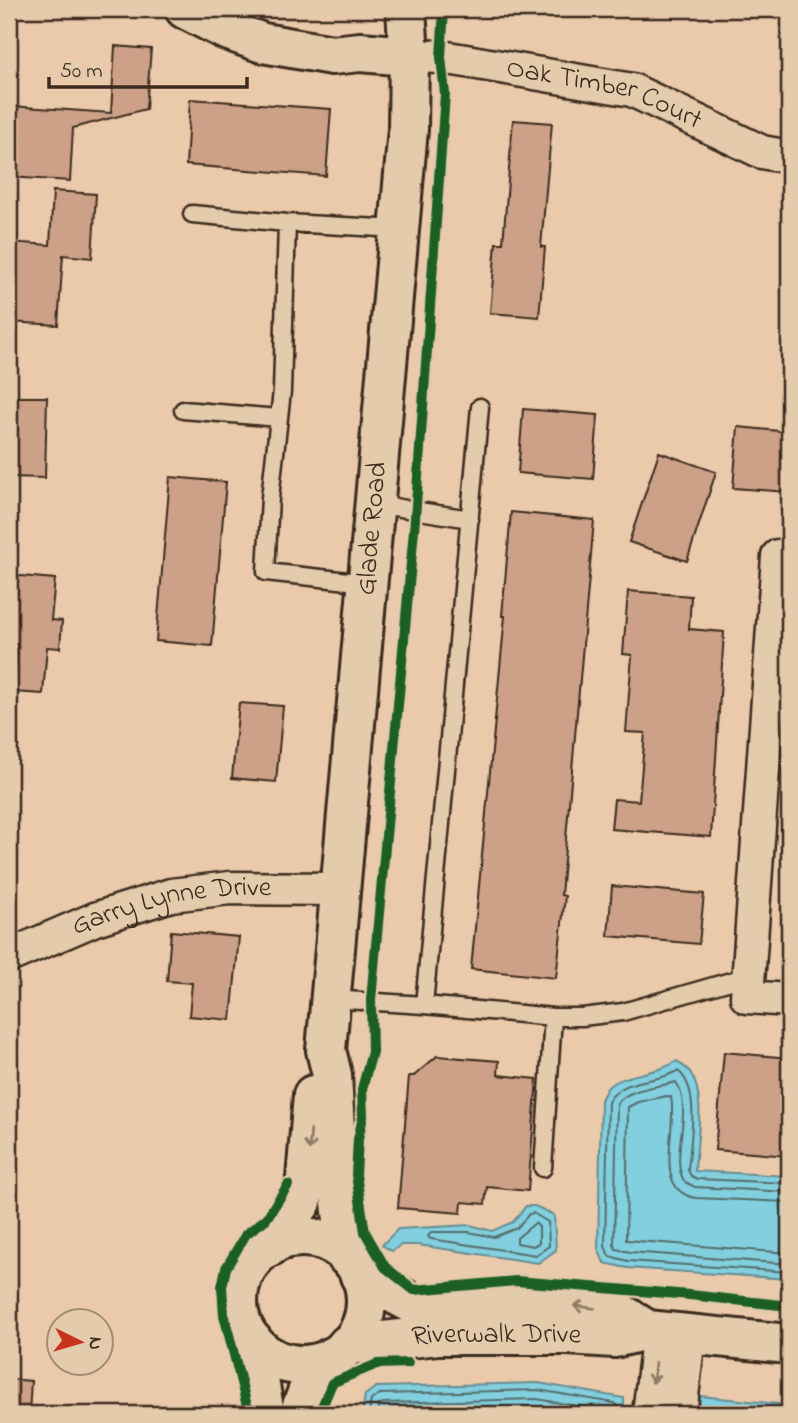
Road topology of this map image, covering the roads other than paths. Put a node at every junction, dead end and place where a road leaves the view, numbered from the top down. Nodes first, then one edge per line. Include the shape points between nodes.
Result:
1 (186, 9) edge
2 (406, 9) edge
3 (409, 57) junction
4 (789, 157) edge
5 (192, 214) dead end
6 (287, 223) junction
7 (400, 229) junction
8 (480, 407) dead end
9 (183, 410) dead end
10 (279, 418) junction
11 (375, 504) junction
12 (470, 519) junction
13 (778, 556) dead end
14 (368, 583) junction
15 (340, 889) junction
16 (9, 956) edge
17 (747, 987) junction
18 (330, 999) junction
19 (789, 1000) edge
20 (424, 1006) junction
21 (553, 1017) junction
22 (326, 1050) junction
23 (543, 1168) dead end
24 (271, 1246) junction
25 (354, 1266) junction
26 (665, 1332) junction
27 (252, 1340) junction
28 (789, 1344) edge
29 (339, 1352) junction
30 (265, 1414) edge
31 (299, 1414) edge
32 (649, 1414) edge
33 (680, 1414) edge

1 - 3 main road via 264,43 332,55 360,52
2 - 3 main road, Glade Road
3 - 4 street, Oak Timber Court via 442,57 632,90 762,152
3 - 7 main road, Glade Road
5 - 6 lane
6 - 7 lane
6 - 10 lane
7 - 11 main road, Glade Road
8 - 12 lane
9 - 10 lane
10 - 14 lane via 266,572
11 - 12 lane
11 - 14 main road, Glade Road
12 - 20 lane
13 - 17 street
14 - 15 main road, Glade Road
15 - 16 street, Garry Lynne Drive via 230,888 171,895 95,919
15 - 18 main road, Glade Road
17 - 19 street
17 - 21 lane via 623,1012
18 - 20 lane
18 - 22 main road, Glade Road
20 - 21 lane
21 - 23 lane
22 -> 24 main road, Glade Road via 314,1073 302,1202
22 - 25 main road, Glade Road via 332,1075 337,1166
24 - 25 main road, Glade Road via 303,1237 322,1240 340,1250
24 - 27 main road, Glade Road via 247,1269 239,1289 239,1312
26 -> 25 main road, Riverwalk Drive via 619,1312 570,1306 521,1303 435,1310 415,1305
25 - 29 main road, Glade Road via 366,1302 363,1322 354,1340
26 - 28 main road, Riverwalk Drive
26 - 29 main road, Riverwalk Drive via 614,1338 450,1335
26 -> 32 street
26 - 33 street
27 - 29 main road via 279,1361 301,1366 321,1363
27 - 30 main road, Glade Road
29 - 31 main road, Glade Road via 312,1380

